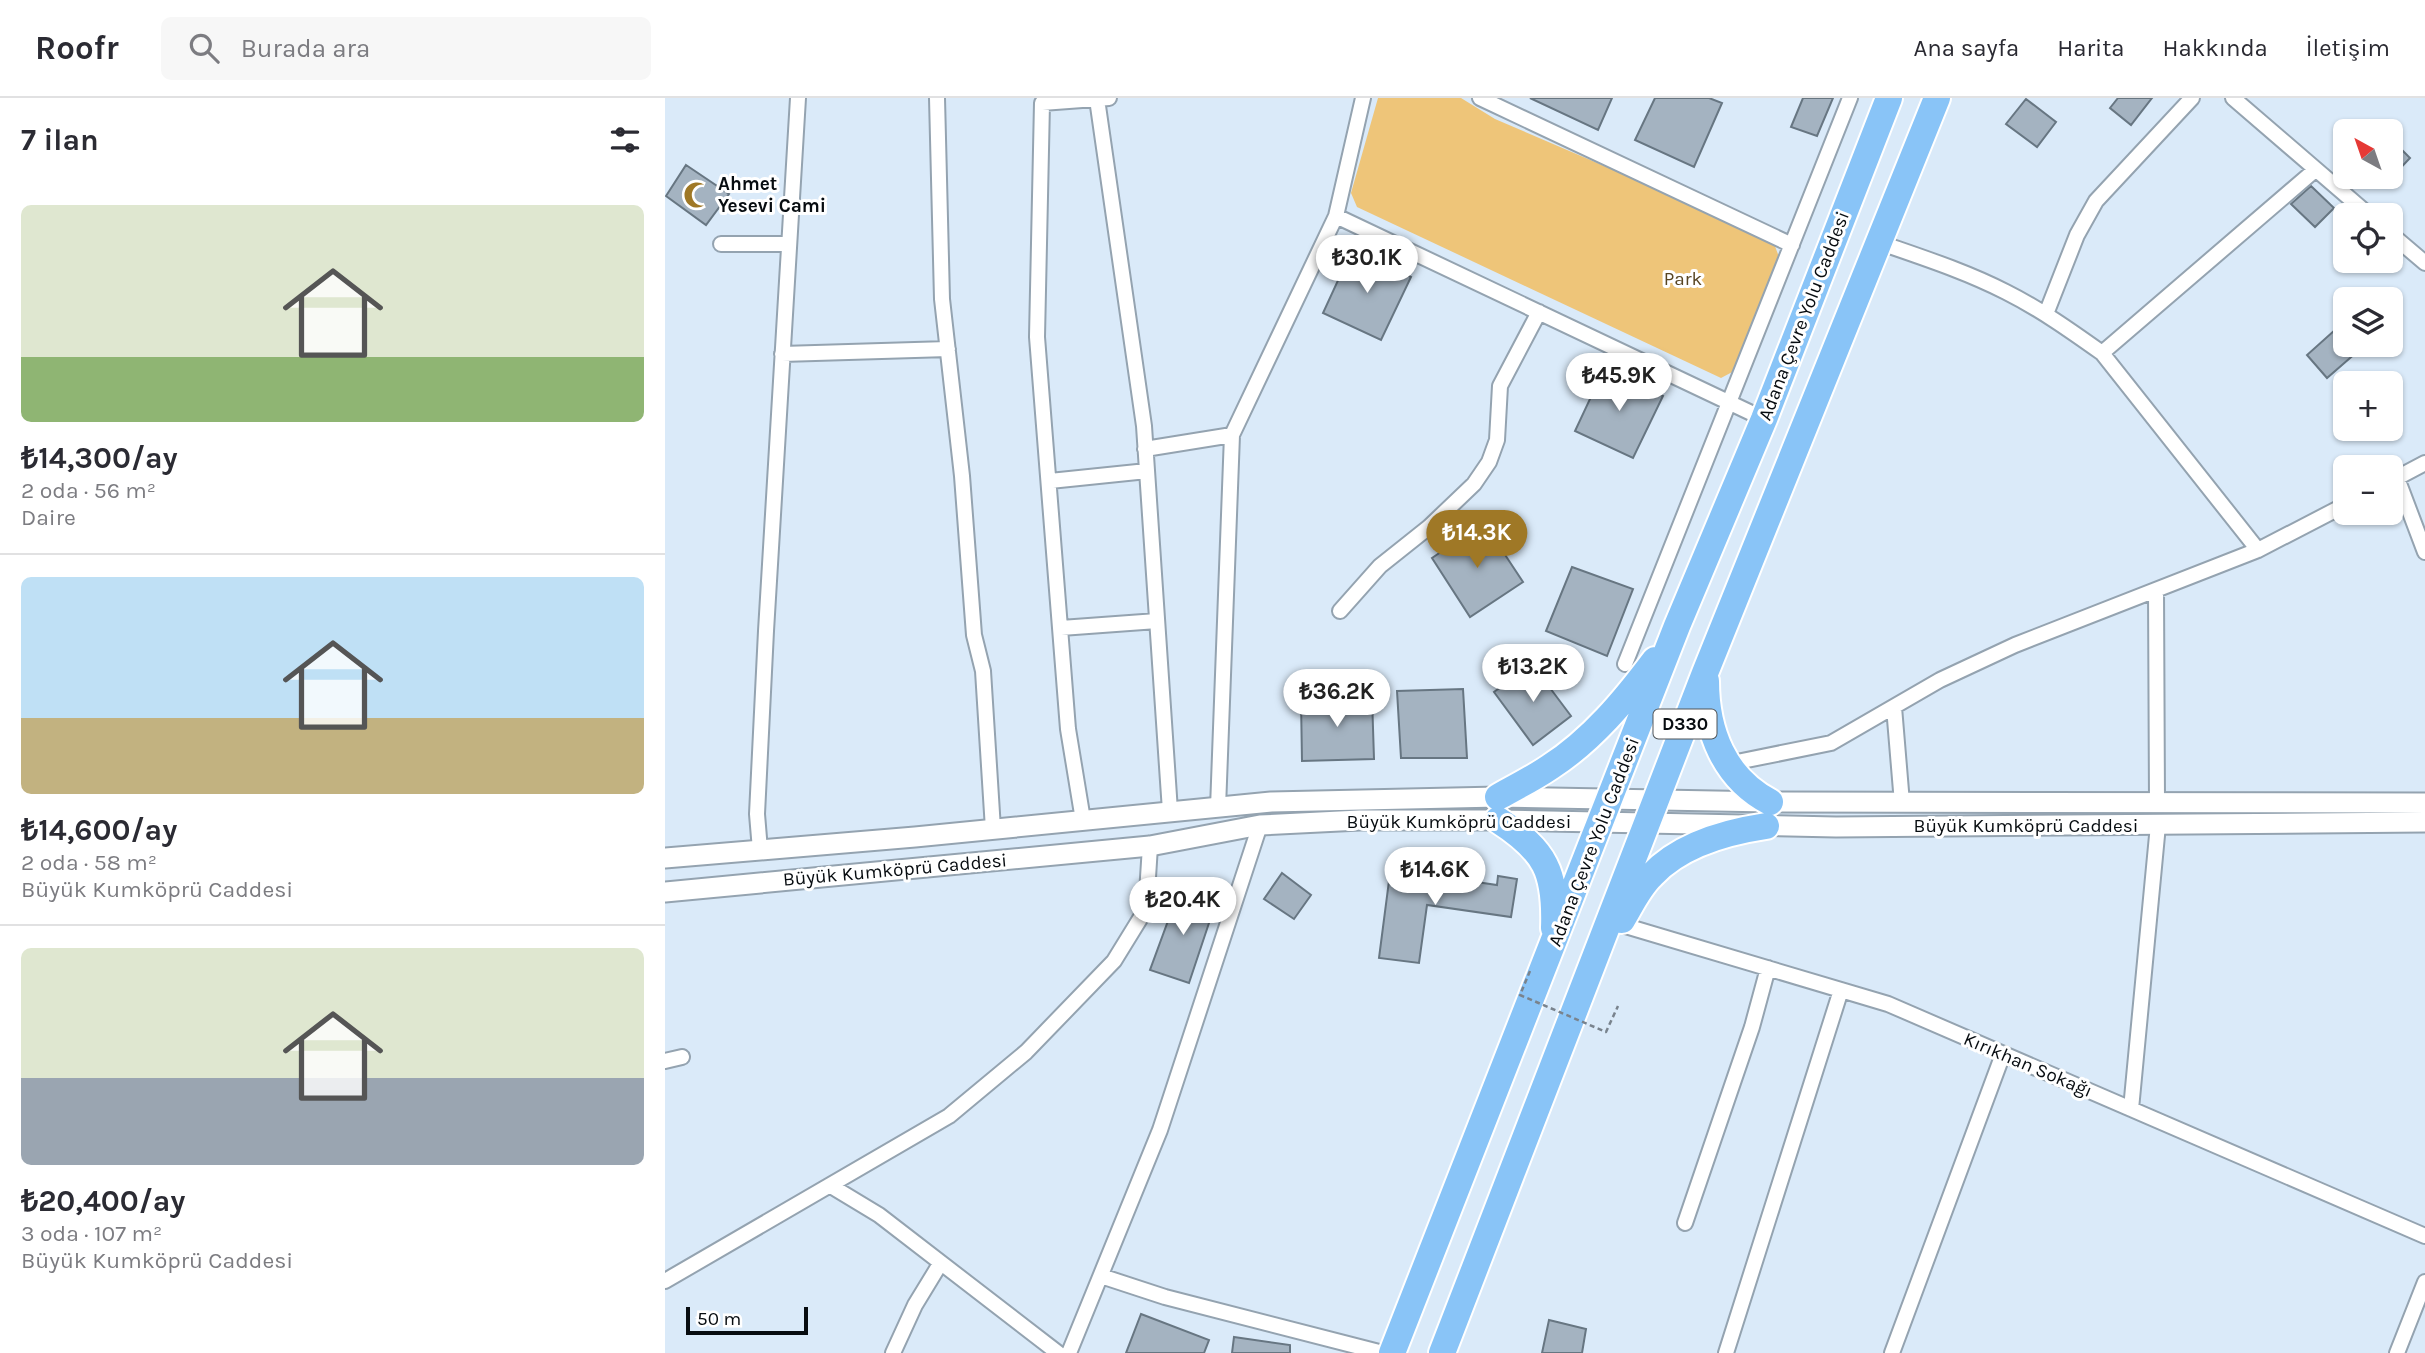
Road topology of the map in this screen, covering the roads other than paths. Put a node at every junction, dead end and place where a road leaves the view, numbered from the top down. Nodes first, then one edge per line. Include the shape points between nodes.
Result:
1 (798, 98) edge
2 (937, 98) edge
3 (1109, 98) edge
4 (1363, 98) edge
5 (1480, 98) edge
6 (1850, 98) edge
7 (1889, 98) edge
8 (1937, 98) edge
9 (2192, 98) edge
10 (2233, 98) edge
11 (1097, 99) edge
12 (2315, 170) junction
13 (2355, 203) edge
14 (1336, 216) junction
15 (1878, 242) junction
16 (721, 244) dead end
17 (789, 244) junction
18 (2403, 244) edge
19 (1792, 245) junction
20 (2425, 263) edge
21 (1539, 312) junction
22 (2046, 314) junction
23 (948, 349) junction
24 (2102, 353) junction
25 (782, 354) junction
26 (1729, 403) junction
27 (1764, 419) junction
28 (1232, 435) junction
29 (1145, 449) junction
30 (2425, 463) edge
31 (1147, 471) junction
32 (2403, 475) edge
33 (1050, 481) junction
34 (2403, 501) edge
35 (2333, 511) edge
36 (2258, 550) junction
37 (2425, 552) edge
38 (2156, 590) junction
39 (1340, 611) dead end
40 (1157, 621) junction
41 (1677, 626) junction
42 (1061, 628) junction
43 (1625, 664) dead end
44 (1706, 673) junction
45 (1893, 707) junction
46 (1727, 764) junction
47 (2157, 802) junction
48 (1902, 803) junction
49 (2425, 803) edge
50 (1218, 808) junction
51 (1498, 808) junction
52 (1170, 811) junction
53 (1606, 811) junction
54 (1651, 811) junction
55 (1768, 814) junction
56 (1083, 820) junction
57 (2425, 822) edge
58 (1260, 825) junction
59 (2158, 825) junction
60 (993, 829) junction
61 (1150, 846) junction
62 (760, 850) junction
63 (665, 858) edge
64 (665, 892) edge
65 (1619, 924) junction
66 (1554, 945) junction
67 (1589, 968) junction
68 (1768, 968) junction
69 (1841, 990) junction
70 (2003, 1054) junction
71 (682, 1057) dead end
72 (665, 1061) edge
73 (2131, 1109) junction
74 (831, 1186) junction
75 (1685, 1223) dead end
76 (2425, 1236) edge
77 (940, 1264) junction
78 (1101, 1276) junction
79 (665, 1281) edge
80 (2425, 1282) edge
81 (893, 1353) edge
82 (1058, 1353) edge
83 (1069, 1353) edge
84 (1383, 1353) edge
85 (1392, 1353) edge
86 (1441, 1353) edge
87 (1726, 1353) edge
88 (1892, 1353) edge
89 (2397, 1353) edge

1 - 17 street
2 - 23 street via 942,299
3 - 11 street
4 - 14 street
5 - 19 street
6 - 19 street
7 - 27 highway, Adana Çevre Yolu Caddesi / D330
8 - 15 highway, Adana Çevre Yolu Caddesi / D330
9 - 22 street via 2096,201 2077,235
10 - 12 street
11 - 29 street
11 - 33 street via 1042,103 1037,337
12 - 13 street
12 - 24 street
14 - 21 street
14 - 28 street
15 - 22 street via 1942,264
15 - 44 highway, Adana Çevre Yolu Caddesi / D330
16 - 17 street
17 - 25 street
18 - 20 street
19 - 26 street
21 - 26 street
21 - 39 street via 1500,386 1497,440 1489,462 1474,484 1380,566
22 - 24 street
23 - 25 street
23 - 60 street via 974,635 983,671
24 - 36 street
25 - 62 street via 758,788
26 - 27 street
26 - 43 street
27 - 41 highway, Adana Çevre Yolu Caddesi / D330
28 - 29 street
28 - 50 street
29 - 31 street
30 - 32 street
31 - 33 street
31 - 40 street
33 - 42 street
34 - 37 street
35 - 36 street
36 - 38 street
38 - 45 street via 2015,645
38 - 47 street
40 - 42 street
40 - 52 street
41 - 51 highway via 1643,675 1588,737
41 - 53 highway, Adana Çevre Yolu Caddesi / D330
42 - 56 street via 1069,729
44 - 46 highway via 1708,716
44 - 54 highway, Adana Çevre Yolu Caddesi / D330
45 - 46 street via 1831,743
45 - 48 street
46 - 55 highway
47 - 48 main road, Büyük Kumköprü Caddesi
47 - 49 main road, Büyük Kumköprü Caddesi
48 - 55 main road, Büyük Kumköprü Caddesi
50 - 51 main road, Büyük Kumköprü Caddesi via 1271,802
50 - 52 main road, Büyük Kumköprü Caddesi
51 - 53 main road, Büyük Kumköprü Caddesi
51 - 58 main road, Büyük Kumköprü Caddesi
51 - 66 highway via 1545,864 1553,891
52 - 56 main road, Büyük Kumköprü Caddesi
53 - 54 main road, Büyük Kumköprü Caddesi
53 - 66 highway, Adana Çevre Yolu Caddesi / D330
54 - 55 main road, Büyük Kumköprü Caddesi
54 - 67 highway, Adana Çevre Yolu Caddesi / D330
55 - 59 main road, Büyük Kumköprü Caddesi
55 - 65 highway via 1666,862 1651,875
56 - 60 main road, Büyük Kumköprü Caddesi
57 - 59 main road, Büyük Kumköprü Caddesi
58 - 61 main road, Büyük Kumköprü Caddesi
58 - 78 street via 1160,1130
59 - 73 street
60 - 62 main road, Büyük Kumköprü Caddesi
61 - 64 main road, Büyük Kumköprü Caddesi
61 - 74 street via 1146,909 1114,961 1026,1052 949,1116
62 - 63 main road, Büyük Kumköprü Caddesi
65 - 67 highway
65 - 68 street, Kırıkhan Sokağı
66 - 85 highway, Adana Çevre Yolu Caddesi / D330
67 - 86 highway, Adana Çevre Yolu Caddesi / D330
68 - 69 street, Kırıkhan Sokağı
68 - 75 street
69 - 70 street, Kırıkhan Sokağı via 1888,1004
69 - 87 street
70 - 73 street, Kırıkhan Sokağı
70 - 88 street
71 - 72 street
73 - 76 street, Kırıkhan Sokağı
74 - 77 street via 879,1215
74 - 79 street
77 - 81 street
77 - 82 street
78 - 83 street
78 - 84 street
80 - 89 street

